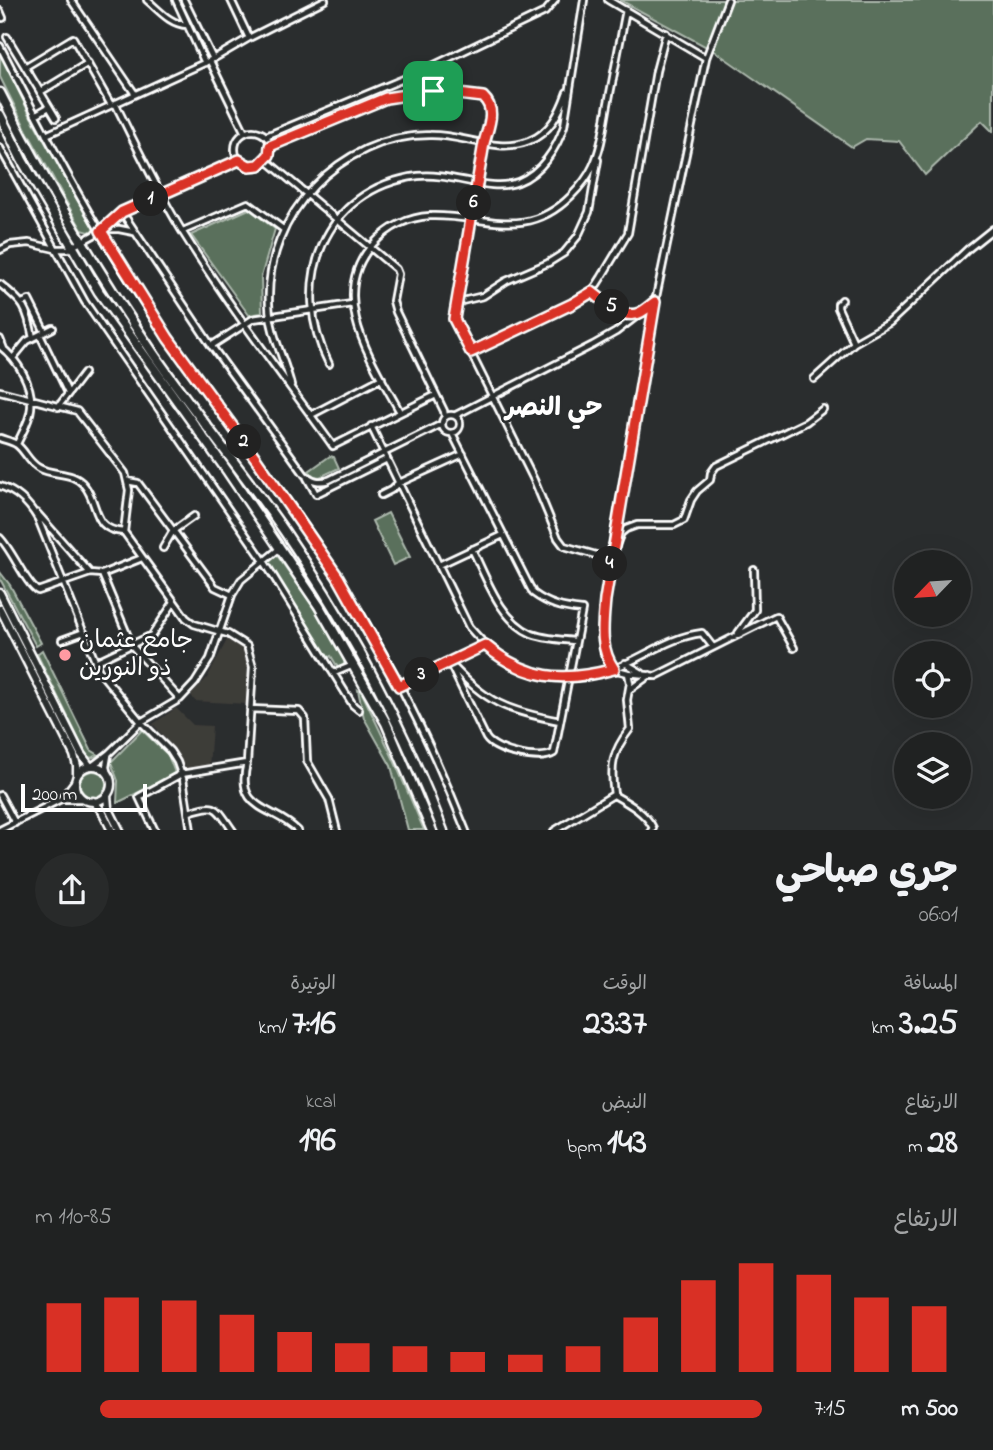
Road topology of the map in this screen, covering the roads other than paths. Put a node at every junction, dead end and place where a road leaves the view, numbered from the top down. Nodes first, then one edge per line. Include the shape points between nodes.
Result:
1 (71, 0) edge
2 (148, 0) edge
3 (176, 0) edge
4 (184, 0) edge
5 (231, 0) edge
6 (325, 0) edge
7 (555, 0) edge
8 (584, 0) edge
9 (608, 0) edge
10 (729, 0) edge
11 (626, 10) junction
12 (0, 11) edge
13 (3, 18) dead end
14 (187, 25) junction
15 (666, 33) junction
16 (7, 37) dead end
17 (249, 38) junction
18 (0, 46) edge
19 (706, 58) junction
20 (209, 61) junction
21 (88, 63) junction
22 (26, 67) junction
23 (426, 69) junction
24 (420, 72) junction
25 (570, 82) junction
26 (40, 92) junction
27 (430, 92) junction
28 (0, 93) edge
29 (135, 94) junction
30 (113, 104) junction
31 (50, 107) junction
32 (35, 115) junction
33 (0, 116) edge
34 (56, 118) dead end
35 (245, 133) junction
36 (46, 135) junction
37 (266, 136) junction
38 (601, 142) junction
39 (484, 143) junction
40 (270, 146) junction
41 (0, 148) edge
42 (239, 160) junction
43 (266, 160) junction
44 (478, 183) junction
45 (306, 192) junction
46 (161, 195) junction
47 (122, 212) junction
48 (471, 219) junction
49 (339, 220) junction
50 (283, 229) junction
51 (993, 229) edge
52 (101, 231) junction
53 (134, 232) junction
54 (182, 232) junction
55 (81, 242) junction
56 (72, 247) junction
57 (370, 247) junction
58 (55, 249) junction
59 (0, 250) edge
60 (0, 284) edge
61 (592, 292) junction
62 (842, 300) dead end
63 (458, 302) junction
64 (655, 302) junction
65 (22, 303) junction
66 (352, 304) junction
67 (311, 309) junction
68 (638, 314) junction
69 (270, 317) junction
70 (244, 323) junction
71 (53, 328) dead end
72 (42, 333) junction
73 (33, 338) junction
74 (0, 339) edge
75 (855, 343) junction
76 (211, 346) junction
77 (2, 348) edge
78 (471, 352) junction
79 (13, 358) junction
80 (329, 364) dead end
81 (84, 373) dead end
82 (382, 378) junction
83 (814, 379) dead end
84 (291, 385) junction
85 (0, 391) edge
86 (68, 393) junction
87 (436, 395) junction
88 (492, 395) junction
89 (30, 400) junction
90 (58, 407) junction
91 (823, 409) dead end
92 (400, 412) junction
93 (311, 415) junction
94 (456, 415) junction
95 (445, 417) junction
96 (442, 424) junction
97 (371, 426) junction
98 (452, 433) junction
99 (0, 438) edge
100 (17, 444) junction
101 (384, 452) junction
102 (463, 454) junction
103 (387, 459) junction
104 (305, 475) junction
105 (127, 481) junction
106 (399, 483) junction
107 (0, 486) edge
108 (381, 495) dead end
109 (31, 506) junction
110 (194, 516) dead end
111 (173, 531) junction
112 (124, 532) junction
113 (503, 535) junction
114 (0, 538) edge
115 (280, 547) junction
116 (163, 548) dead end
117 (472, 550) junction
118 (142, 558) junction
119 (610, 559) junction
120 (264, 561) junction
121 (439, 565) junction
122 (754, 570) dead end
123 (90, 573) junction
124 (102, 574) junction
125 (63, 581) junction
126 (0, 593) edge
127 (232, 595) junction
128 (174, 602) junction
129 (0, 609) edge
130 (14, 629) junction
131 (221, 631) junction
132 (83, 632) junction
133 (735, 636) junction
134 (62, 640) dead end
135 (576, 641) junction
136 (485, 645) junction
137 (132, 646) junction
138 (713, 647) junction
139 (794, 648) dead end
140 (96, 662) junction
141 (449, 662) junction
142 (625, 663) junction
143 (351, 666) dead end
144 (614, 669) junction
145 (334, 673) junction
146 (628, 673) junction
147 (648, 675) junction
148 (569, 678) junction
149 (399, 686) junction
150 (628, 690) junction
151 (180, 699) junction
152 (250, 709) junction
153 (359, 710) dead end
154 (560, 721) junction
155 (141, 722) junction
156 (108, 754) junction
157 (247, 764) junction
158 (91, 766) junction
159 (181, 774) junction
160 (108, 775) junction
161 (76, 779) junction
162 (0, 795) edge
163 (107, 795) junction
164 (614, 795) junction
165 (61, 799) junction
166 (84, 799) junction
167 (93, 802) junction
168 (189, 812) junction
169 (15, 822) junction
170 (0, 830) edge
171 (111, 830) edge
172 (120, 830) edge
173 (155, 830) edge
174 (191, 830) edge
175 (232, 830) edge
176 (297, 830) edge
177 (337, 830) edge
178 (432, 830) edge
179 (443, 830) edge
180 (466, 830) edge
181 (556, 830) edge
182 (652, 830) edge

1 - 29 street
2 - 14 street via 172,22
3 - 14 street
4 - 20 street
5 - 17 street
6 - 17 street
7 - 23 street via 545,12
8 - 25 street
9 - 11 street
10 - 19 street
11 - 15 street
11 - 38 street
12 - 13 street
14 - 20 street
15 - 19 street
15 - 61 street via 628,233
16 - 22 street
17 - 20 street
18 - 32 street
19 - 64 street
20 - 29 street
20 - 35 street
21 - 22 street via 73,38
21 - 26 street
21 - 30 street
22 - 26 street
23 - 24 street
23 - 27 street via 438,75 438,86
24 - 27 street via 416,83
24 - 37 street
25 - 39 street via 557,116 544,133 529,142
25 - 44 street via 564,126 549,157 518,182
26 - 31 street
27 - 39 street via 483,97 491,118
27 - 40 street via 386,98
28 - 55 highway
29 - 30 street
30 - 36 street
30 - 46 street
31 - 32 street
31 - 34 street
32 - 36 street
33 - 56 highway
35 - 37 street
35 - 42 street via 236,144
36 - 52 street
37 - 40 street
38 - 48 street via 586,180 548,212 508,225
38 - 63 street via 589,212 565,253 483,296
39 - 44 street
39 - 45 street via 447,135 392,141 357,153
40 - 43 street
41 - 58 street
42 - 43 street via 254,166
42 - 46 street
43 - 45 street
44 - 48 street
44 - 49 street via 446,176 404,179 365,195
45 - 49 street
45 - 50 street
46 - 47 street
46 - 54 street
47 - 52 street
47 - 53 street
48 - 57 street via 412,219 387,231
48 - 63 street
49 - 57 street
49 - 67 street via 316,262
50 - 54 street via 248,203
50 - 69 street via 271,267
51 - 75 street via 889,323
52 - 53 street
52 - 55 street
52 - 149 street via 168,338 338,577
53 - 76 street
54 - 70 street
55 - 56 street
55 - 179 highway via 153,354 244,475 329,600 396,719
56 - 58 street
56 - 115 highway via 137,347
57 - 66 street via 355,276
57 - 87 street via 398,274 394,306
58 - 59 street via 29,243
58 - 120 street via 108,336
60 - 65 street
61 - 68 street via 619,312
61 - 78 street
62 - 75 street via 838,307
63 - 78 street via 454,319
64 - 68 street
64 - 119 street
65 - 72 street via 29,300
65 - 73 street
66 - 67 street
66 - 82 street via 359,331
67 - 69 street
67 - 80 street
68 - 88 street via 593,345
69 - 70 street
69 - 84 street
70 - 76 street
70 - 84 street
71 - 72 street
72 - 73 street
72 - 86 street
73 - 79 street
74 - 77 street
75 - 83 street
76 - 104 street
77 - 79 street
78 - 88 street
79 - 89 street via 25,377
81 - 86 street
82 - 92 street
82 - 93 street
84 - 93 street
85 - 89 street
86 - 90 street
87 - 92 street
87 - 95 street
88 - 94 street
88 - 119 street via 558,538 564,546
89 - 90 street
89 - 100 street via 28,422
90 - 105 street via 77,411
91 - 119 street via 716,466 691,500 684,520 626,529
92 - 97 street
93 - 97 street via 333,446
94 - 95 street
94 - 98 street via 461,425
95 - 96 street
96 - 98 street
96 - 101 street
97 - 101 street
98 - 102 street
99 - 100 street
100 - 112 street via 37,467 82,483 104,526
101 - 103 street
101 - 104 street via 321,482
102 - 106 street
102 - 113 street
103 - 104 street via 316,494
103 - 106 street
105 - 111 street via 138,484
105 - 112 street
106 - 108 street
106 - 121 street
107 - 109 street
109 - 123 street
109 - 125 street
110 - 111 street
111 - 116 street
111 - 127 street via 215,587
112 - 118 street
113 - 117 street
113 - 135 street via 533,593 547,603 582,610
114 - 125 street via 34,590
115 - 120 street
115 - 178 highway via 386,723
117 - 121 street
117 - 135 street via 499,603 521,627 540,636
118 - 124 street
118 - 128 street
119 - 144 street via 602,633 604,653
120 - 127 street via 241,580
120 - 145 street
121 - 136 street via 469,626
122 - 133 street via 755,610
123 - 124 street
123 - 125 street
124 - 137 street
125 - 132 street
126 - 130 street
127 - 131 street
128 - 131 street via 190,622
128 - 137 street via 152,635
129 - 130 street
130 - 158 street
130 - 161 street via 74,755
131 - 151 street via 211,659
131 - 152 street via 247,646 251,654
132 - 134 street
132 - 140 street
133 - 138 street
133 - 139 street via 776,616
135 - 148 street
136 - 141 street
136 - 148 street via 535,674
137 - 140 street
137 - 151 street
138 - 142 street via 702,633 682,635
138 - 147 street via 656,676
140 - 155 street via 108,684
141 - 149 street
141 - 154 street via 489,699 509,709
141 - 154 street via 493,745 548,757 557,744
142 - 144 street
142 - 147 street
143 - 145 street
144 - 146 street
144 - 148 street
145 - 153 street
146 - 147 street
146 - 150 street
147 - 150 street
148 - 154 street
149 - 180 street
150 - 164 street via 630,729 611,765
151 - 155 street
152 - 157 street
152 - 177 street via 302,713 307,761 329,799
155 - 156 street
155 - 159 street via 170,751
156 - 158 street
156 - 160 street
157 - 159 street
157 - 176 street via 244,775 249,797
158 - 160 street
158 - 161 street via 82,769
159 - 168 street
159 - 173 street via 139,797
160 - 163 street
161 - 165 street
161 - 166 street via 77,792
162 - 169 street
163 - 167 street
163 - 172 street
164 - 181 street
164 - 182 street via 649,820
165 - 166 street
165 - 169 street
166 - 167 street
167 - 171 street
168 - 174 street
168 - 175 street via 214,807
169 - 170 street

